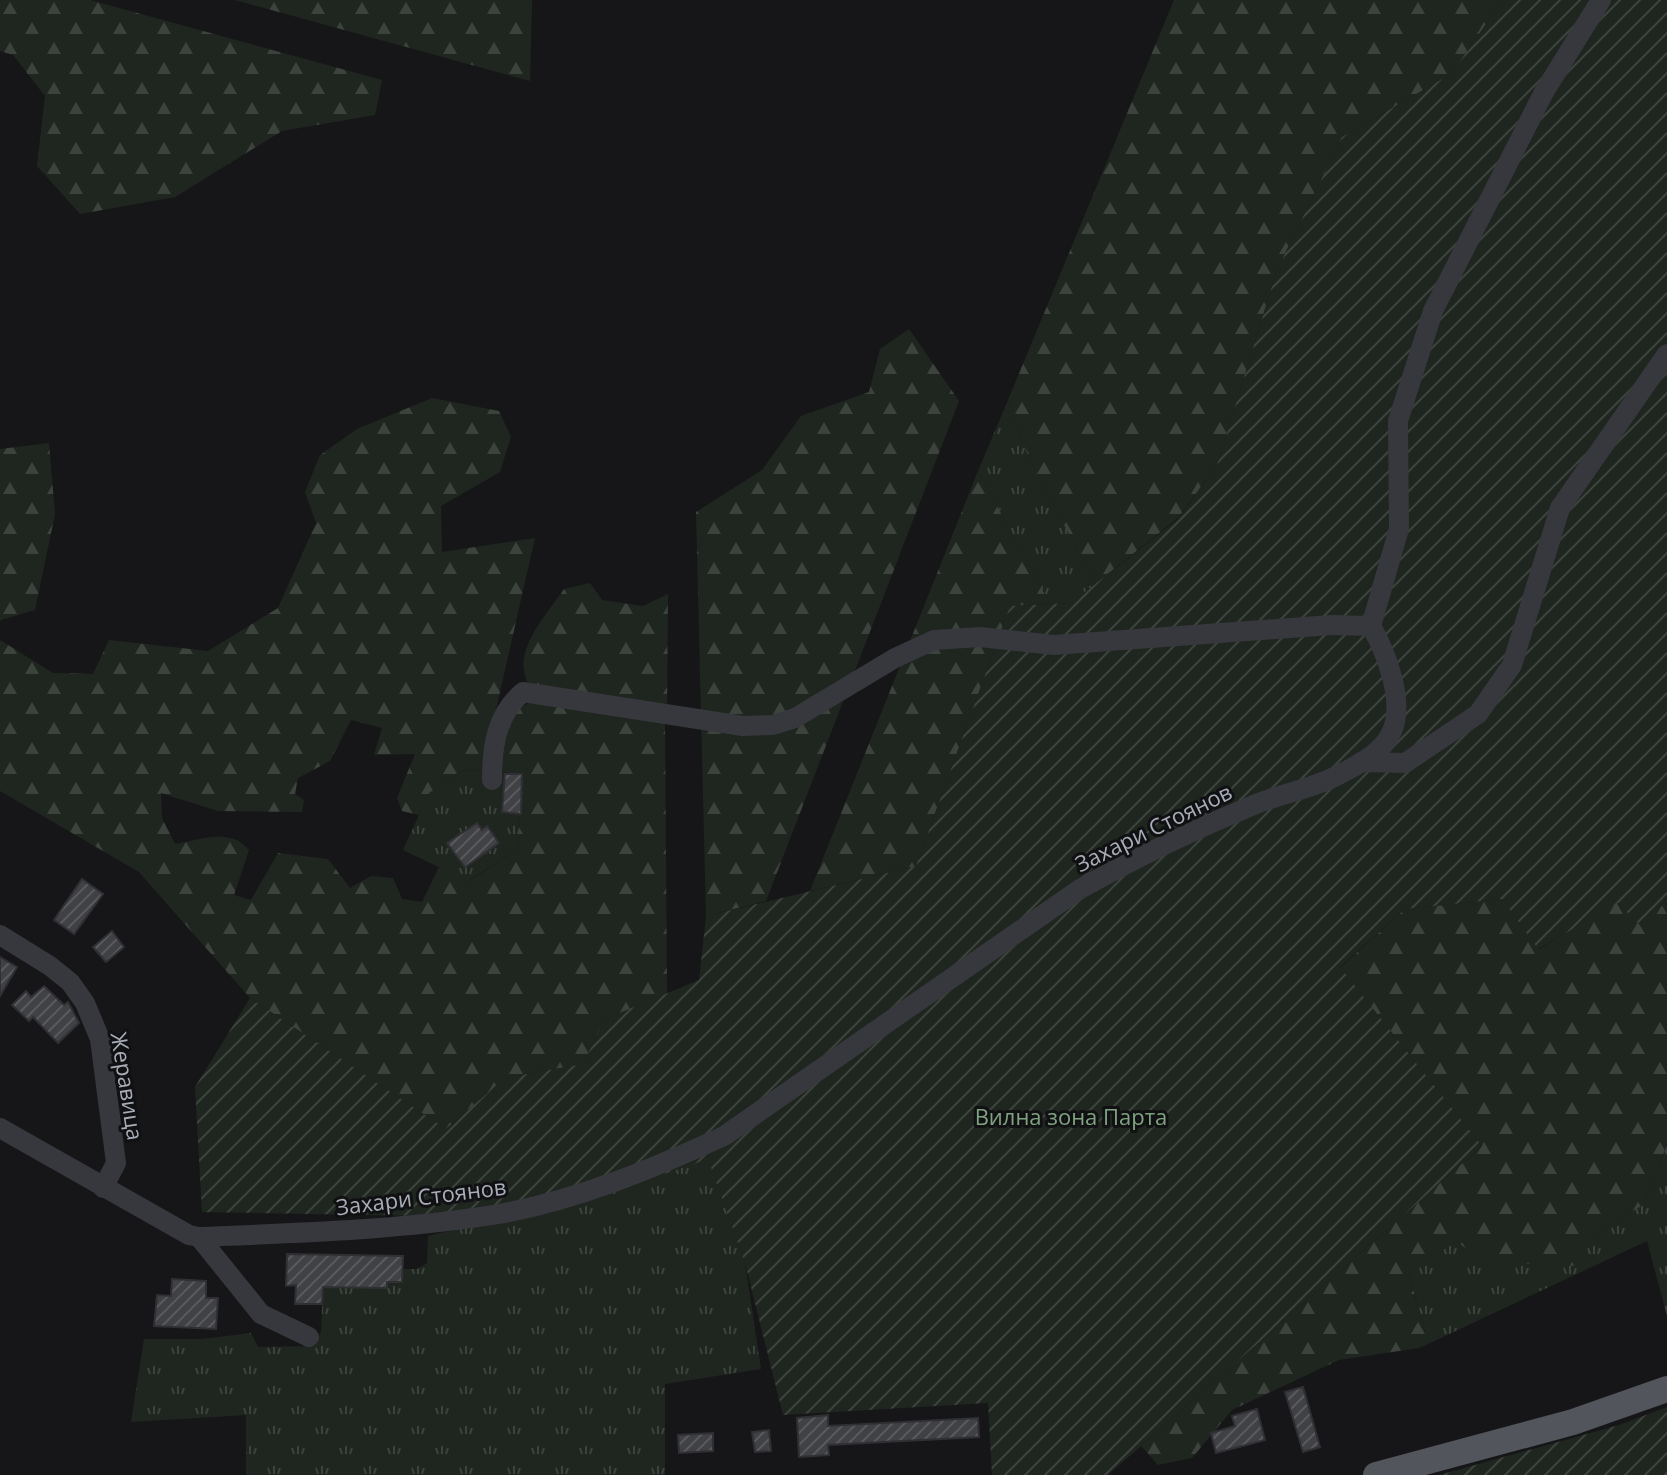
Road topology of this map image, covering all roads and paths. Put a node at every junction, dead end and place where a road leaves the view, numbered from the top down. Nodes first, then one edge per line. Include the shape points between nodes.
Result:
1 (1601, 0) edge
2 (1667, 354) edge
3 (1371, 626) junction
4 (1361, 762) junction
5 (492, 780) dead end
6 (0, 935) edge
7 (0, 1128) edge
8 (103, 1188) junction
9 (199, 1237) junction
10 (309, 1337) dead end
11 (1667, 1389) edge
12 (1376, 1475) edge

1 - 3 street via 1544,92 1433,311 1398,421 1399,529
2 - 4 street via 1560,508 1512,665 1478,714 1405,763
3 - 4 street, Захари Стоянов via 1397,691 1392,731 1374,755
3 - 5 street via 1054,645 980,637 934,640 795,718 773,725 743,726 523,692 499,724
4 - 9 street, Захари Стоянов via 1189,832 1101,877 724,1136 669,1161 596,1189 501,1213 427,1224
6 - 8 street, Жеравица via 70,982 100,1039 116,1163
7 - 8 street, Захари Стоянов
8 - 9 street, Захари Стоянов
9 - 10 street via 261,1314
11 - 12 main road via 1573,1422

